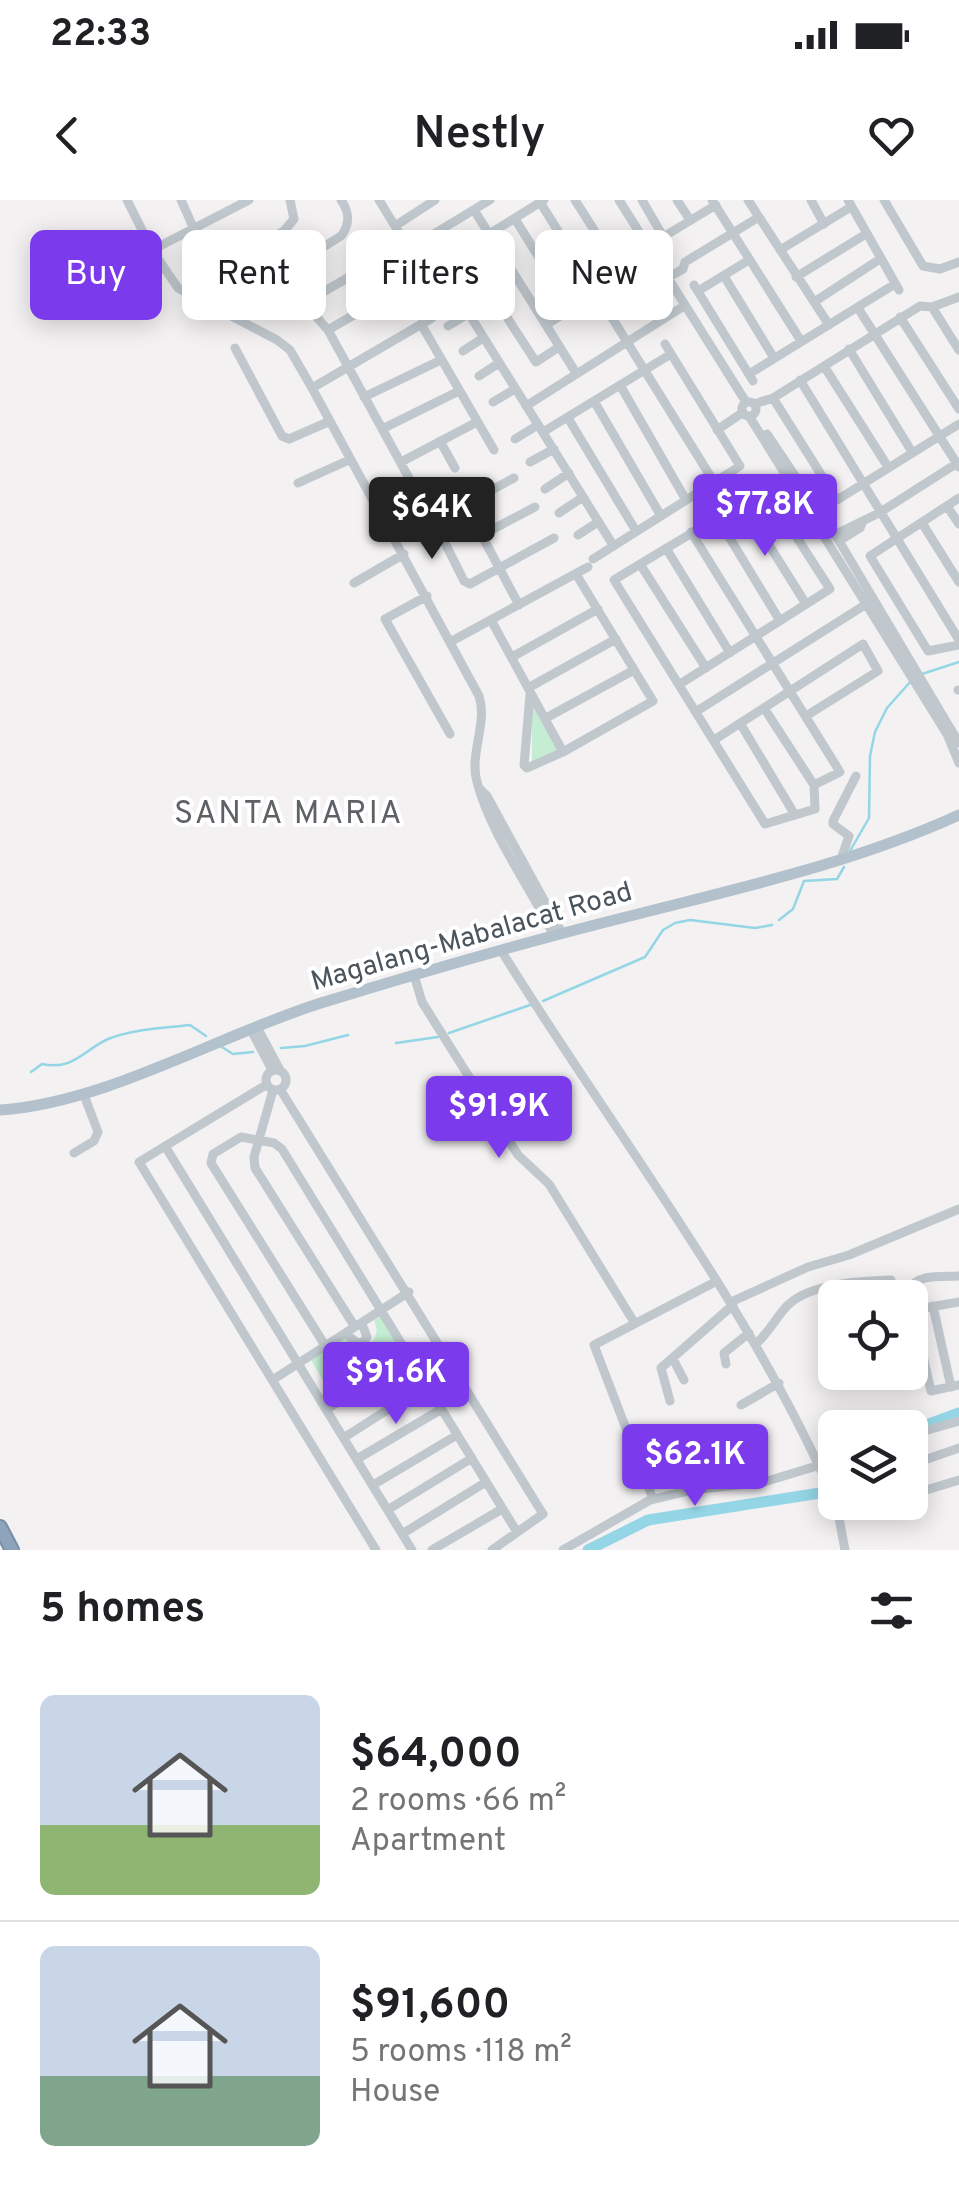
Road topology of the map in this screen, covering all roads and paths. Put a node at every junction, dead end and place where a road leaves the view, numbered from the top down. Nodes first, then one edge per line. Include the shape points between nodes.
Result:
1 (127, 200) edge
2 (181, 200) edge
3 (248, 200) edge
4 (290, 200) edge
5 (342, 200) edge
6 (379, 200) edge
7 (435, 200) edge
8 (490, 200) edge
9 (576, 200) edge
10 (619, 200) edge
11 (642, 200) edge
12 (678, 200) edge
13 (748, 200) edge
14 (810, 200) edge
15 (884, 200) edge
16 (542, 201) edge
17 (714, 203) edge
18 (850, 204) edge
19 (474, 210) junction
20 (758, 217) junction
21 (515, 219) junction
22 (690, 220) junction
23 (824, 224) junction
24 (394, 226) junction
25 (142, 230) edge
26 (194, 230) joint
27 (285, 230) edge
28 (488, 230) edge
29 (495, 230) edge
30 (559, 230) edge
31 (595, 230) edge
32 (637, 230) edge
33 (733, 232) junction
34 (866, 234) junction
35 (326, 245) edge
36 (780, 250) junction
37 (535, 251) edge
38 (880, 259) junction
39 (749, 260) junction
40 (959, 262) edge
41 (162, 265) edge
42 (673, 272) edge
43 (515, 274) edge
44 (724, 276) junction
45 (796, 276) junction
46 (673, 288) edge
47 (326, 291) edge
48 (959, 297) edge
49 (814, 302) junction
50 (684, 306) junction
51 (932, 307) junction
52 (858, 308) junction
53 (900, 317) junction
54 (319, 320) edge
55 (429, 320) edge
56 (458, 320) edge
57 (472, 320) edge
58 (505, 320) edge
59 (554, 320) edge
60 (613, 320) edge
61 (422, 324) junction
62 (546, 325) junction
63 (829, 325) junction
64 (448, 326) dead end
65 (328, 330) junction
66 (874, 332) junction
67 (483, 338) junction
68 (801, 341) junction
69 (627, 342) junction
70 (666, 344) dead end
71 (560, 347) junction
72 (235, 348) dead end
73 (463, 350) dead end
74 (849, 350) junction
75 (959, 350) edge
76 (671, 354) junction
77 (774, 358) junction
78 (440, 360) junction
79 (498, 363) junction
80 (349, 366) junction
81 (824, 366) junction
82 (645, 370) junction
83 (576, 373) junction
84 (479, 376) dead end
85 (800, 380) junction
86 (620, 386) junction
87 (312, 388) junction
88 (515, 390) junction
89 (457, 392) junction
90 (364, 397) junction
91 (773, 398) junction
92 (493, 402) dead end
93 (594, 402) junction
94 (526, 406) junction
95 (959, 409) edge
96 (749, 410) junction
97 (568, 418) junction
98 (328, 422) junction
99 (477, 422) junction
100 (959, 424) edge
101 (541, 428) junction
102 (382, 430) junction
103 (717, 430) junction
104 (940, 435) junction
105 (515, 439) dead end
106 (440, 441) junction
107 (554, 448) junction
108 (494, 450) dead end
109 (912, 452) junction
110 (349, 460) junction
111 (401, 462) junction
112 (530, 462) dead end
113 (958, 464) edge
114 (888, 467) junction
115 (455, 468) dead end
116 (569, 474) junction
117 (785, 475) junction
118 (514, 478) dead end
119 (714, 482) junction
120 (862, 483) junction
121 (298, 484) dead end
122 (544, 488) dead end
123 (765, 488) junction
124 (415, 489) dead end
125 (584, 497) junction
126 (959, 498) edge
127 (686, 500) junction
128 (742, 502) junction
129 (465, 504) junction
130 (948, 506) junction
131 (535, 507) dead end
132 (558, 512) dead end
133 (880, 513) junction
134 (660, 516) junction
135 (717, 517) junction
136 (598, 522) junction
137 (922, 523) junction
138 (959, 524) edge
139 (636, 531) junction
140 (691, 532) junction
141 (578, 534) dead end
142 (482, 536) junction
143 (554, 538) dead end
144 (836, 538) junction
145 (896, 540) junction
146 (613, 545) junction
147 (666, 548) junction
148 (404, 554) junction
149 (640, 564) junction
150 (499, 568) junction
151 (576, 574) junction
152 (959, 582) edge
153 (354, 583) dead end
154 (426, 596) junction
155 (869, 603) junction
156 (806, 604) junction
157 (519, 605) junction
158 (598, 609) junction
159 (491, 620) junction
160 (780, 621) junction
161 (755, 636) junction
162 (616, 640) junction
163 (450, 642) junction
164 (959, 642) edge
165 (730, 652) junction
166 (512, 657) junction
167 (773, 664) junction
168 (706, 668) junction
169 (634, 670) junction
170 (680, 684) junction
171 (790, 691) junction
172 (529, 692) junction
173 (764, 708) junction
174 (696, 711) junction
175 (806, 716) junction
176 (546, 718) junction
177 (740, 723) junction
178 (952, 730) edge
179 (450, 734) dead end
180 (714, 740) junction
181 (959, 743) edge
182 (564, 752) junction
183 (959, 762) edge
184 (856, 776) dead end
185 (814, 785) junction
186 (795, 815) junction
187 (959, 815) edge
188 (841, 860) junction
189 (555, 929) junction
190 (502, 952) junction
191 (414, 975) junction
192 (256, 1031) junction
193 (276, 1070) junction
194 (273, 1088) junction
195 (84, 1095) junction
196 (0, 1110) edge
197 (259, 1139) junction
198 (165, 1146) junction
199 (74, 1153) dead end
200 (959, 1209) edge
201 (959, 1276) edge
202 (919, 1280) edge
203 (717, 1281) junction
204 (818, 1291) edge
205 (409, 1292) junction
206 (957, 1302) edge
207 (732, 1304) junction
208 (934, 1306) junction
209 (928, 1307) edge
210 (380, 1310) junction
211 (959, 1317) edge
212 (634, 1322) junction
213 (355, 1328) junction
214 (749, 1332) junction
215 (757, 1343) junction
216 (326, 1347) junction
217 (673, 1359) junction
218 (410, 1360) junction
219 (300, 1362) junction
220 (726, 1364) dead end
221 (928, 1378) edge
222 (274, 1380) junction
223 (684, 1380) dead end
224 (779, 1383) junction
225 (426, 1385) junction
226 (955, 1386) edge
227 (670, 1401) dead end
228 (741, 1405) dead end
229 (327, 1409) junction
230 (440, 1410) junction
231 (959, 1421) edge
232 (928, 1430) edge
233 (457, 1434) junction
234 (345, 1437) junction
235 (959, 1448) edge
236 (472, 1458) junction
237 (357, 1459) junction
238 (928, 1459) edge
239 (818, 1461) edge
240 (818, 1466) edge
241 (959, 1480) edge
242 (486, 1482) junction
243 (373, 1484) junction
244 (928, 1489) edge
245 (653, 1499) junction
246 (389, 1509) junction
247 (502, 1509) junction
248 (839, 1520) edge
249 (0, 1527) edge
250 (517, 1532) junction
251 (402, 1534) junction
252 (12, 1550) edge
253 (376, 1550) edge
254 (412, 1550) edge
255 (432, 1550) edge
256 (493, 1550) edge
257 (563, 1550) edge
258 (844, 1550) edge

1 - 25 street
2 - 26 street
3 - 26 street
4 - 27 street via 294,219
5 - 35 street via 348,226
6 - 24 street
7 - 24 street
8 - 19 street
9 - 31 street
10 - 32 street
11 - 22 street via 666,241
12 - 22 street
13 - 20 street
14 - 23 street
15 - 40 street via 922,266 940,270
16 - 21 street
16 - 30 street
17 - 22 street
17 - 33 street
18 - 23 street
18 - 34 street
19 - 24 street via 406,250
19 - 28 street
20 - 33 street
20 - 36 street
21 - 29 street
21 - 37 street
23 - 36 street
33 - 39 street
33 - 42 street
34 - 38 street
34 - 45 street
36 - 45 street
38 - 49 street
38 - 52 street via 897,287
39 - 44 street
39 - 68 street
41 - 87 street via 178,288 290,350
43 - 62 street
44 - 77 street
44 - 77 street via 696,288 751,377
45 - 49 street
46 - 50 street
47 - 65 street via 370,265 380,265 395,288
48 - 51 street
49 - 63 street
50 - 69 street
50 - 96 street
51 - 53 street
51 - 75 street
52 - 63 street
52 - 66 street
53 - 66 street
53 - 95 street
54 - 65 street
55 - 61 street
56 - 64 street
57 - 67 street
58 - 71 street via 532,365
59 - 62 street
60 - 69 street
61 - 78 street
61 - 80 street
62 - 71 street
63 - 68 street
65 - 80 street
66 - 74 street
66 - 104 street
67 - 73 street
67 - 79 street
68 - 77 street
69 - 82 street
69 - 83 street
70 - 76 street
71 - 83 street
72 - 98 street via 282,436
74 - 81 street
74 - 109 street
76 - 82 street
76 - 103 street
78 - 89 street
78 - 90 street
79 - 84 street
79 - 88 street
80 - 87 street
80 - 90 street
81 - 85 street
81 - 114 street
82 - 86 street
82 - 119 street
83 - 94 street
85 - 91 street
85 - 120 street
86 - 93 street
86 - 127 street
87 - 98 street
88 - 92 street
88 - 94 street
89 - 99 street
89 - 102 street
90 - 102 street
91 - 96 street
91 - 120 street via 835,499
93 - 97 street
93 - 134 street
94 - 101 street
96 - 103 street
96 - 117 street
96 - 144 street
97 - 101 street
97 - 139 street
98 - 110 street
99 - 106 street
99 - 108 street
100 - 104 street
101 - 105 street
101 - 107 street
102 - 111 street
103 - 119 street via 740,466
104 - 109 street
104 - 113 street
106 - 111 street
106 - 115 street
107 - 112 street
107 - 116 street
109 - 114 street
110 - 121 street
110 - 148 street
111 - 124 street
113 - 133 street
114 - 120 street
116 - 122 street
116 - 125 street
117 - 123 street
117 - 155 street
118 - 129 street
119 - 127 street
120 - 133 street
123 - 128 street
123 - 156 street via 830,589
125 - 132 street
125 - 136 street
126 - 130 street
127 - 134 street
128 - 135 street
128 - 156 street
129 - 142 street
129 - 150 street via 434,525 467,584
130 - 137 street
130 - 138 street
131 - 142 street
133 - 144 street
133 - 145 street
134 - 139 street
135 - 140 street
135 - 160 street
136 - 141 street
136 - 146 street
137 - 145 street
137 - 152 street
139 - 146 street
140 - 147 street
140 - 161 street
142 - 150 street
143 - 150 street
144 - 155 street
145 - 164 street
145 - 164 street via 870,558 928,650
146 - 151 street
147 - 149 street
147 - 165 street
148 - 153 street
148 - 154 street
149 - 168 street
149 - 170 street via 614,580
150 - 157 street
151 - 157 street
151 - 158 street
154 - 163 street
154 - 179 street via 381,621
155 - 167 street
155 - 178 street
156 - 160 street
157 - 159 street
158 - 162 street
158 - 166 street
159 - 163 street
159 - 166 street
160 - 161 street
161 - 165 street
161 - 167 street
162 - 169 street
162 - 172 street
163 - 189 street via 481,702 476,775 482,800
165 - 168 street
166 - 172 street
167 - 171 street
167 - 174 street
168 - 170 street
169 - 176 street
169 - 182 street via 653,701
170 - 174 street
171 - 173 street
171 - 175 street
171 - 175 street via 863,644 878,670
172 - 176 street
172 - 182 street via 524,766
173 - 177 street
173 - 185 street
174 - 180 street
175 - 185 street via 840,772
176 - 182 street
177 - 180 street
177 - 186 street
178 - 181 street
178 - 183 street
180 - 186 street via 765,824
184 - 188 street via 833,821 849,836
185 - 186 street via 815,809
187 - 188 main road, Magalang-Mabalacat Road
188 - 189 main road, Magalang-Mabalacat Road
189 - 190 main road, Magalang-Mabalacat Road
190 - 191 main road, Magalang-Mabalacat Road
190 - 203 street
191 - 192 main road, Magalang-Mabalacat Road via 302,1009
191 - 212 street via 422,1002 509,1141 550,1184
192 - 193 street
192 - 195 main road, Magalang-Mabalacat Road
193 - 194 street via 266,1074
193 - 194 street via 286,1081
194 - 197 street
194 - 198 street
194 - 205 street
195 - 196 main road, Magalang-Mabalacat Road
195 - 199 street via 98,1132
197 - 210 street via 282,1149
197 - 213 street via 254,1168
197 - 216 street via 241,1137 213,1154 212,1163
198 - 219 street
198 - 222 street via 138,1162
200 - 207 street
201 - 202 street
203 - 207 street
203 - 212 street
204 - 215 street via 790,1304
205 - 210 street
205 - 250 street via 543,1514
206 - 208 street
206 - 211 street
207 - 214 street
207 - 217 street
208 - 209 street
208 - 226 street
210 - 213 street
210 - 218 street
212 - 245 street via 594,1345
213 - 216 street
214 - 215 street
214 - 220 street via 724,1353
215 - 224 street
216 - 219 street
217 - 223 street
217 - 227 street via 660,1368
218 - 225 street
218 - 229 street
219 - 222 street
219 - 229 street
221 - 226 street via 931,1391
222 - 253 street
224 - 228 street
224 - 239 street
225 - 230 street
225 - 234 street
229 - 234 street
230 - 233 street
230 - 237 street
231 - 232 street
233 - 236 street
233 - 243 street
234 - 237 street
235 - 238 street
236 - 242 street
236 - 246 street
237 - 243 street
240 - 245 street via 764,1482
241 - 244 street
242 - 247 street
242 - 251 street
243 - 246 street
245 - 257 street
246 - 251 street
247 - 250 street
247 - 255 street
248 - 258 street
249 - 252 highway
250 - 256 street
251 - 254 street

